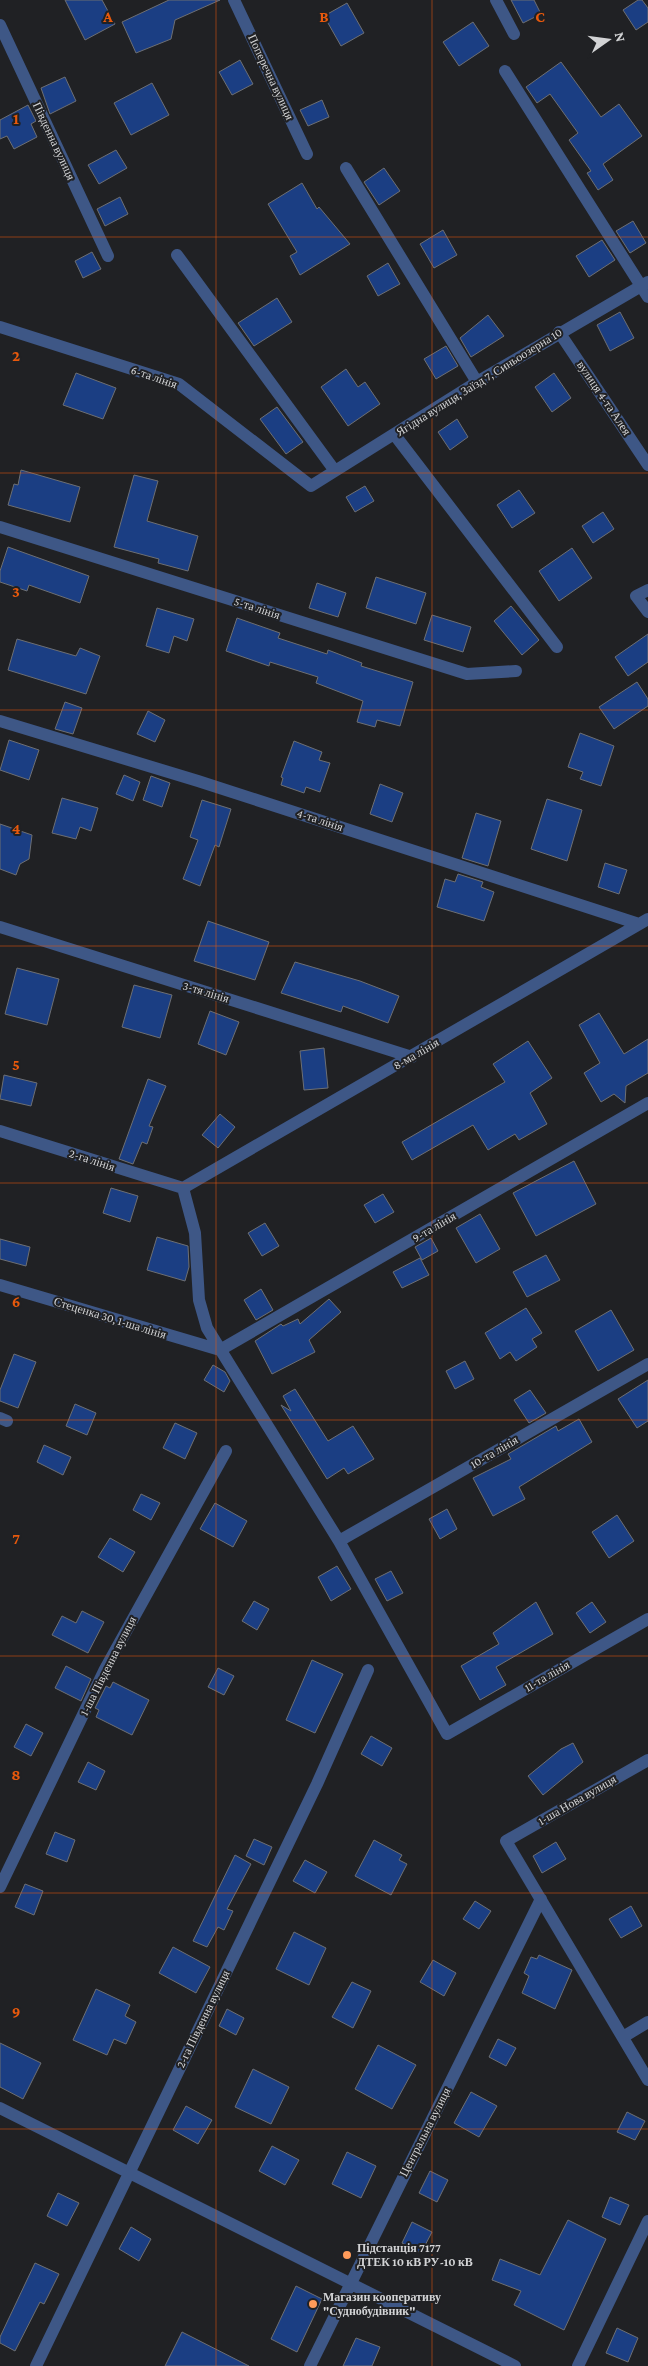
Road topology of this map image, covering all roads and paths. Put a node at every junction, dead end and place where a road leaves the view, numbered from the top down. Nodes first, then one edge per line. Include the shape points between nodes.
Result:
1 (234, 0) edge
2 (496, 0) edge
3 (0, 25) edge
4 (514, 34) dead end
5 (504, 72) dead end
6 (307, 154) dead end
7 (346, 168) dead end
8 (177, 255) dead end
9 (108, 256) dead end
10 (646, 288) edge
11 (0, 327) edge
12 (559, 332) junction
13 (477, 382) junction
14 (394, 434) junction
15 (648, 464) edge
16 (335, 471) junction
17 (311, 486) joint
18 (0, 527) edge
19 (648, 590) edge
20 (648, 612) edge
21 (557, 647) dead end
22 (516, 671) dead end
23 (0, 721) edge
24 (644, 922) edge
25 (0, 927) edge
26 (412, 1057) junction
27 (648, 1103) edge
28 (0, 1131) edge
29 (183, 1188) junction
30 (0, 1285) edge
31 (220, 1350) junction
32 (648, 1364) edge
33 (226, 1451) dead end
34 (339, 1541) junction
35 (648, 1619) edge
36 (368, 1670) dead end
37 (648, 1760) edge
38 (0, 1887) edge
39 (541, 1899) junction
40 (648, 2022) edge
41 (623, 2037) junction
42 (648, 2080) edge
43 (0, 2108) edge
44 (128, 2172) junction
45 (648, 2221) edge
46 (349, 2284) junction
47 (36, 2366) edge
48 (310, 2366) edge
49 (516, 2366) edge
50 (578, 2366) edge

1 - 6 street, Поперечна вулиця
2 - 4 street
3 - 9 street, Південна вулиця
5 - 10 street
7 - 13 street
8 - 16 street
10 - 12 street, Ягідна вулиця, Заїзд 7, Синьоозерна 10
11 - 17 street, 6-та лінія via 179,384
12 - 13 street, Ягідна вулиця, Заїзд 7, Синьоозерна 10
12 - 15 street, вулиця 4-та Алея
13 - 14 street, Ягідна вулиця, Заїзд 7, Синьоозерна 10
14 - 16 street, Ягідна вулиця, Заїзд 7, Синьоозерна 10
14 - 21 street
16 - 17 street, Ягідна вулиця, Заїзд 7, Синьоозерна 10
18 - 22 street, 5-та лінія via 467,674
19 - 20 street via 636,596
23 - 24 street, 4-та лінія
24 - 26 street, 8-ма лінія
25 - 26 street, 3-тя лінія
26 - 29 street, 8-ма лінія
27 - 31 street, 9-та лінія
28 - 29 street, 2-га лінія
29 - 31 street via 195,1233 199,1300 207,1328
30 - 31 street, Стеценка 30, 1-ша лінія
31 - 34 street
32 - 34 street, 10-та лінія
33 - 38 street, 1-ша Південна вулиця via 104,1671
34 - 35 street, 11-та лінія via 447,1734
36 - 44 street, 2-га Південна вулиця
37 - 39 street, 1-ша Нова вулиця via 506,1840
39 - 41 street
39 - 46 street, Центральна вулиця
40 - 41 street
41 - 42 street
43 - 44 street
44 - 46 street
44 - 47 street, 2-га Південна вулиця
45 - 50 street
46 - 48 street, Центральна вулиця
46 - 49 street

